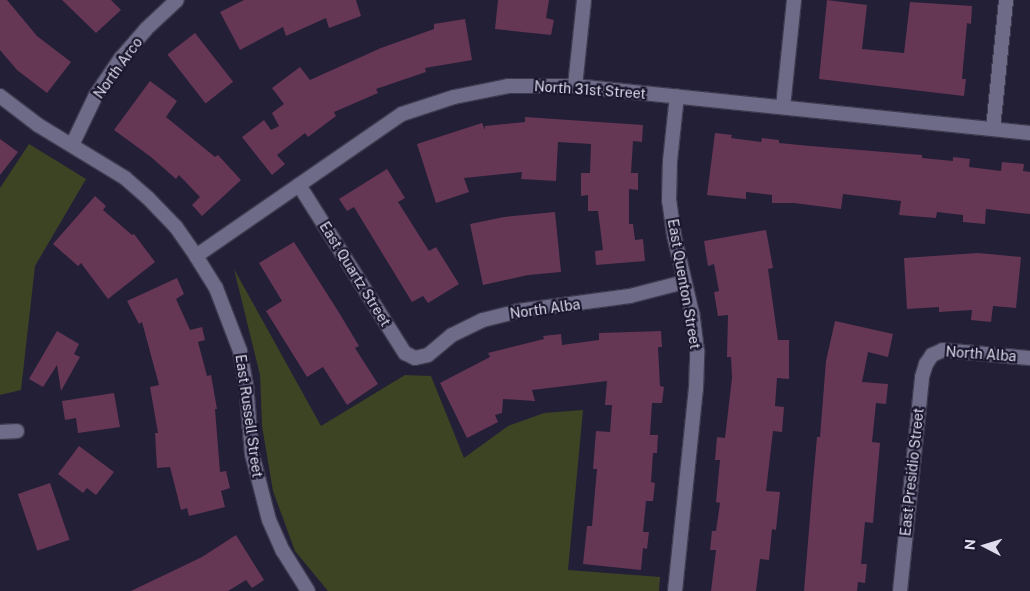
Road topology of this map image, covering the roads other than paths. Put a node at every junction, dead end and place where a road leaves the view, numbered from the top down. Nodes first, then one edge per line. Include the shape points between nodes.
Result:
1 (177, 0) edge
2 (584, 0) edge
3 (794, 0) edge
4 (1006, 0) edge
5 (575, 86) junction
6 (0, 96) edge
7 (678, 96) junction
8 (783, 107) junction
9 (993, 129) junction
10 (1030, 133) edge
11 (72, 145) junction
12 (299, 184) junction
13 (196, 256) junction
14 (684, 282) junction
15 (932, 355) joint
16 (415, 358) joint
17 (1030, 358) edge
18 (17, 431) dead end
19 (0, 432) edge
20 (303, 589) edge
21 (675, 591) edge
22 (900, 591) edge

1 - 11 street, North Arco via 121,58 96,95
2 - 5 street
3 - 8 street
4 - 9 street
5 - 7 street, North 31st Street
5 - 12 street, North 31st Street via 508,86 454,97 402,114
6 - 11 street, East Russell Street via 38,125
7 - 8 street, North 31st Street
7 - 14 street, East Quenton Street via 669,201
8 - 9 street, North 31st Street
9 - 10 street, North 31st Street
11 - 13 street, East Russell Street via 125,178 148,198 176,227
12 - 13 street, North 31st Street
12 - 16 street, East Quartz Street via 405,353
13 - 20 street, East Russell Street via 216,288 240,351 252,454 269,520
14 - 16 street, North Alba via 621,297 518,311 483,320 452,335 428,355
14 - 21 street, East Quenton Street via 697,351 696,389
15 - 17 street, North Alba via 942,350 955,350
15 - 22 street, East Presidio Street via 922,377
18 - 19 street

